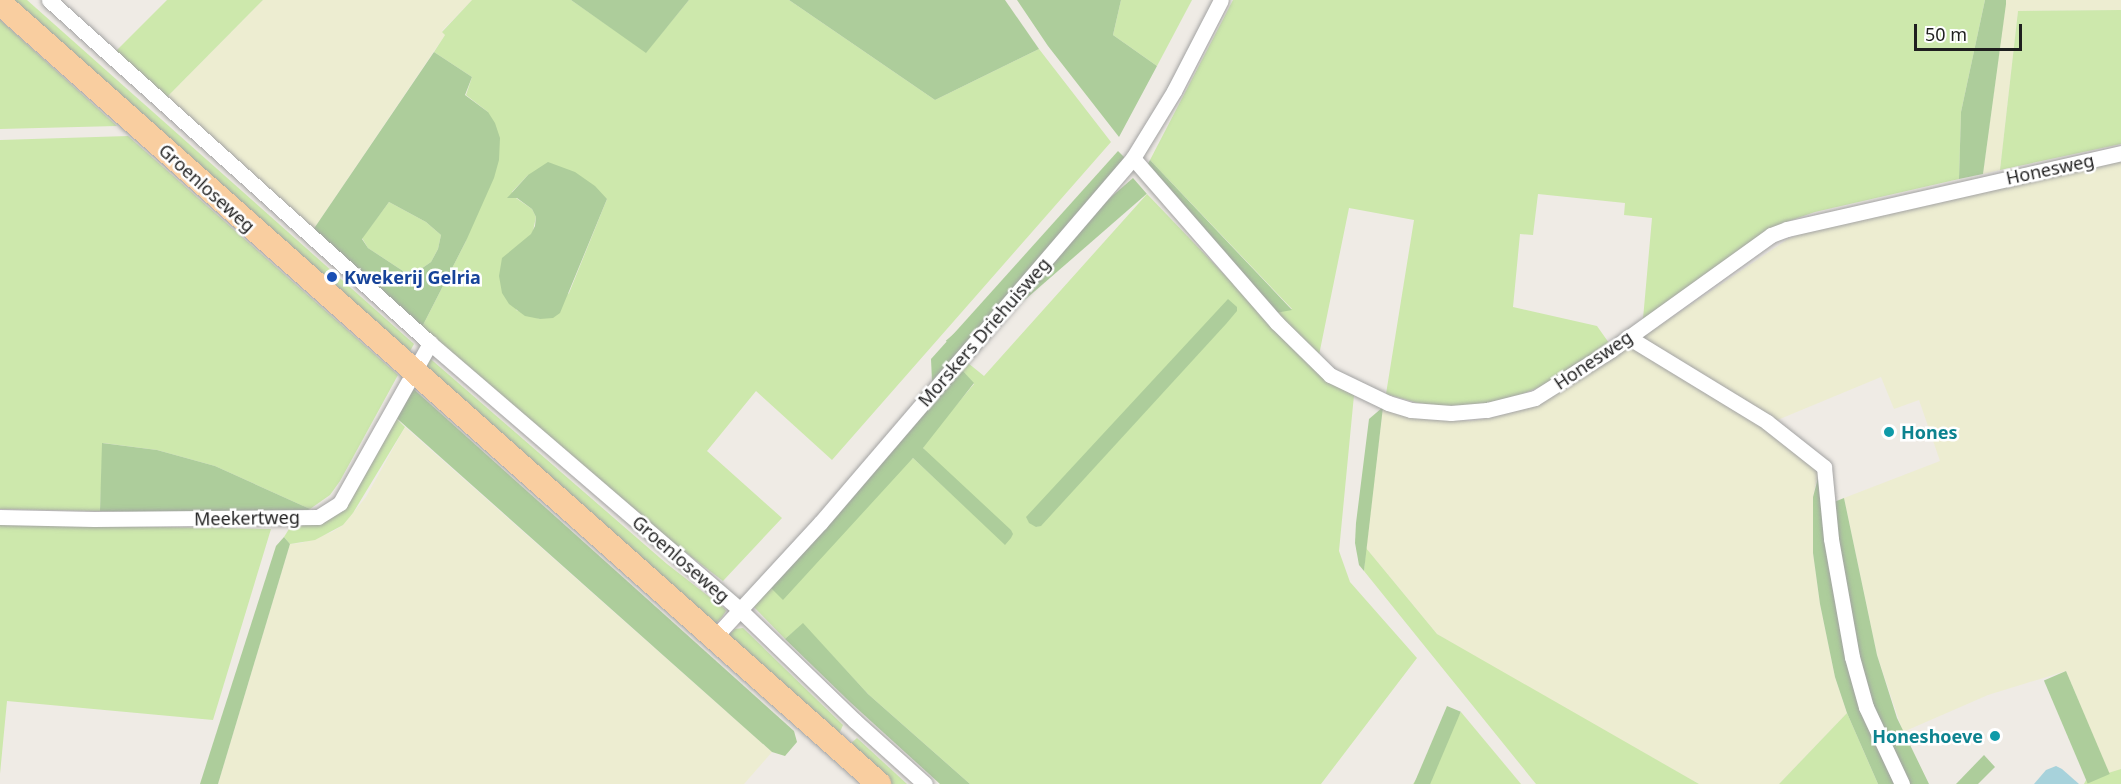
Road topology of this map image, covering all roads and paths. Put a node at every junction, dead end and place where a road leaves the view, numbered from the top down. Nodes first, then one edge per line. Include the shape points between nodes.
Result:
1 (49, 0) edge
2 (1221, 0) edge
3 (0, 3) edge
4 (2121, 153) edge
5 (1133, 158) junction
6 (1628, 337) junction
7 (430, 343) junction
8 (414, 372) junction
9 (0, 517) edge
10 (739, 609) junction
11 (713, 639) junction
12 (879, 784) edge
13 (925, 784) edge
14 (1902, 784) edge

1 - 7 street, Groenloseweg
2 - 5 street, Morskers Driehuisweg via 1174,91
3 - 8 main road, Groenloseweg
4 - 6 street, Honesweg via 1786,229 1749,250
5 - 6 street, Honesweg via 1302,349 1330,375 1388,403 1436,412 1507,406 1535,398
5 - 10 street, Morskers Driehuisweg via 821,522
6 - 14 street via 1767,422 1824,467 1831,539 1852,657 1866,707
7 - 8 street
7 - 10 street, Groenloseweg
8 - 9 street, Meekertweg via 340,502 318,517
8 - 11 main road, Groenloseweg
10 - 11 street, Morskers Driehuisweg
10 - 13 street, Groenloseweg
11 - 12 main road, Groenloseweg

